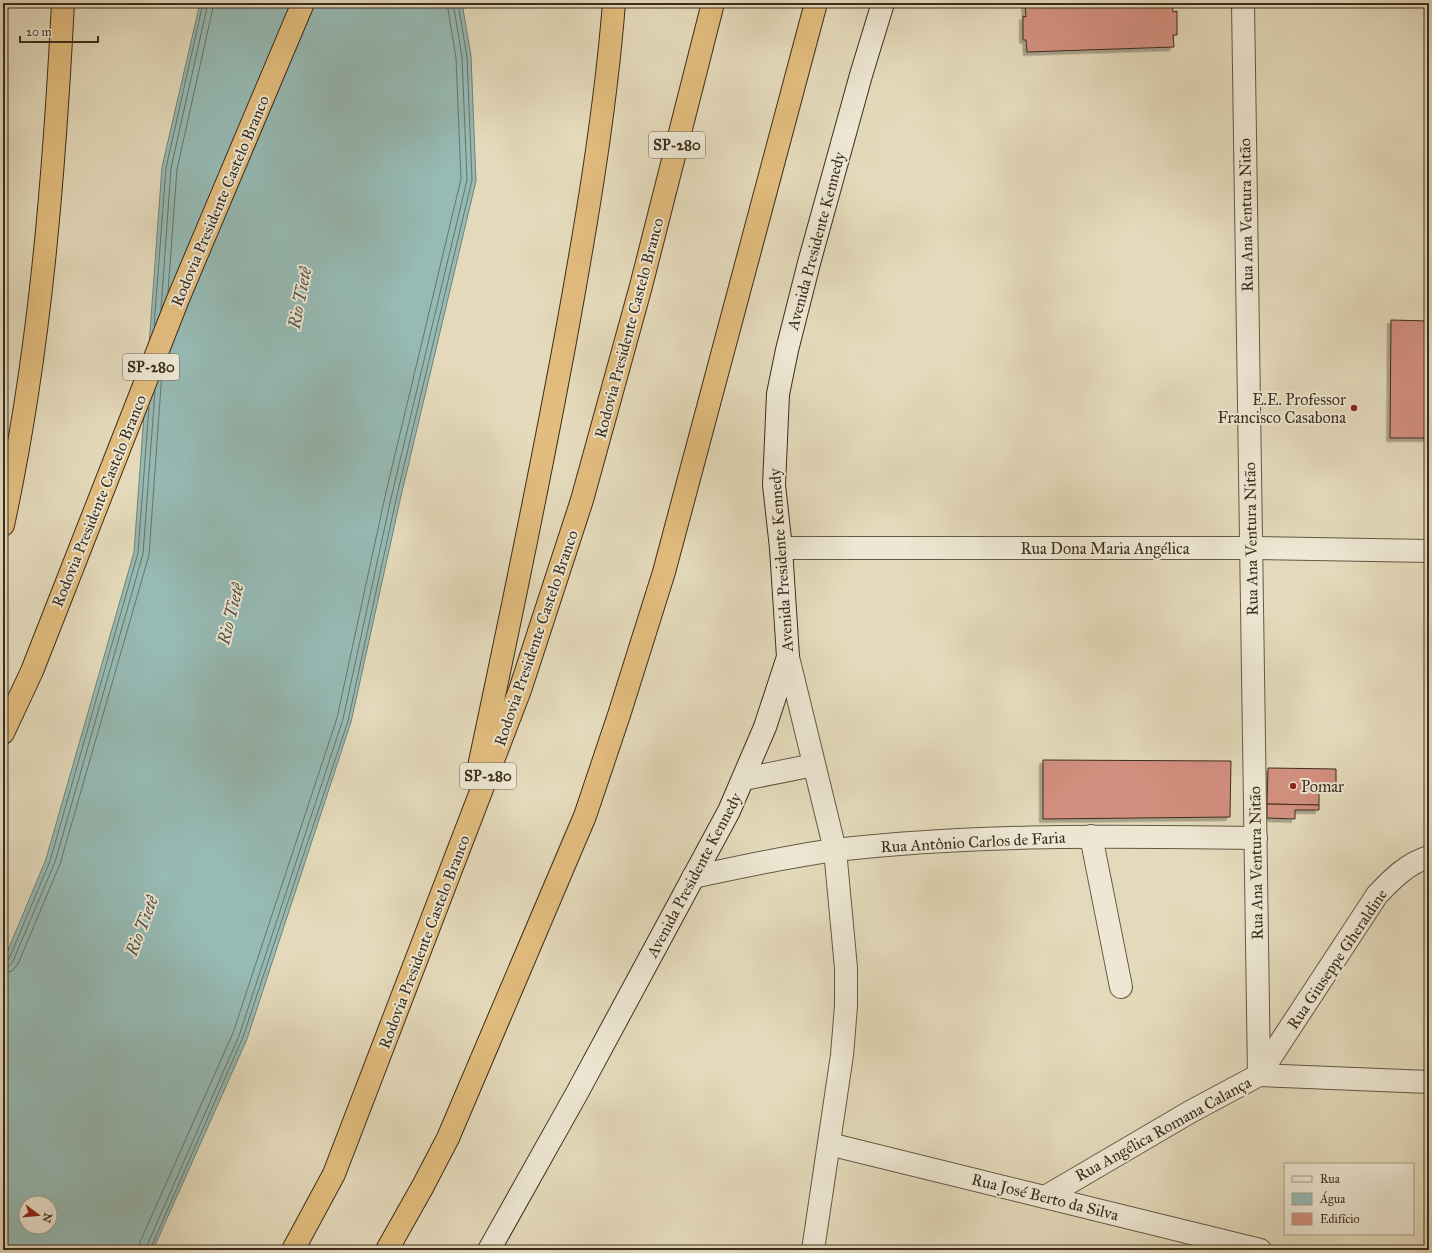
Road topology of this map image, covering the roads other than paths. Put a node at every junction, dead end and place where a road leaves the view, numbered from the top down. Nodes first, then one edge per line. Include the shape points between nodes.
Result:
1 (63, 3) edge
2 (303, 3) edge
3 (614, 3) edge
4 (713, 3) edge
5 (816, 3) edge
6 (884, 3) edge
7 (1243, 3) edge
8 (3, 525) edge
9 (781, 548) junction
10 (1251, 548) junction
11 (1429, 551) edge
12 (788, 657) junction
13 (3, 733) edge
14 (814, 765) junction
15 (744, 779) junction
16 (1092, 836) junction
17 (1256, 838) junction
18 (463, 840) junction
19 (835, 850) junction
20 (1429, 857) edge
21 (694, 877) junction
22 (1121, 987) dead end
23 (1258, 1001) junction
24 (1298, 1017) junction
25 (1259, 1075) junction
26 (1429, 1082) edge
27 (829, 1144) junction
28 (1045, 1197) junction
29 (293, 1250) edge
30 (387, 1250) edge
31 (489, 1250) edge
32 (813, 1250) edge
33 (1260, 1250) edge

1 - 8 highway via 57,131 35,334 14,474
2 - 13 highway, Rodovia Presidente Castelo Branco / SP-280 via 178,299 32,671
3 - 18 highway via 610,64 600,144 575,287 541,468
4 - 18 highway, Rodovia Presidente Castelo Branco / SP-280 via 582,500 520,690
5 - 30 highway via 664,572 585,816 448,1138
6 - 9 street, Avenida Presidente Kennedy via 861,75 807,270 778,394 774,485
7 - 10 street, Rua Ana Ventura Nitão
9 - 10 street, Rua Dona Maria Angélica
9 - 12 street, Avenida Presidente Kennedy
10 - 11 street, Rua Dona Maria Angélica
10 - 17 street, Rua Ana Ventura Nitão
12 - 14 street
12 - 15 street, Avenida Presidente Kennedy via 765,727
14 - 15 street
14 - 19 street
15 - 21 street, Avenida Presidente Kennedy
16 - 17 street, Rua Antônio Carlos de Faria
16 - 19 street, Rua Antônio Carlos de Faria via 949,841
16 - 22 street
17 - 23 street, Rua Ana Ventura Nitão
18 - 29 highway, Rodovia Presidente Castelo Branco / SP-280 via 334,1174
19 - 21 street, Rua Antônio Carlos de Faria via 770,860
19 - 27 street via 845,941 846,1006 842,1056
20 - 24 street, Rua Giuseppe Gheraldine via 1394,877 1377,895
21 - 31 street, Avenida Presidente Kennedy
23 - 24 street via 1266,1013 1278,1021
23 - 25 street, Rua Ana Ventura Nitão
24 - 25 street, Rua Giuseppe Gheraldine
25 - 26 street, Rua Angélica Romana Calança
25 - 28 street, Rua Angélica Romana Calança via 1190,1112
27 - 28 street, Rua José Berto da Silva
27 - 32 street
28 - 33 street, Rua José Berto da Silva

